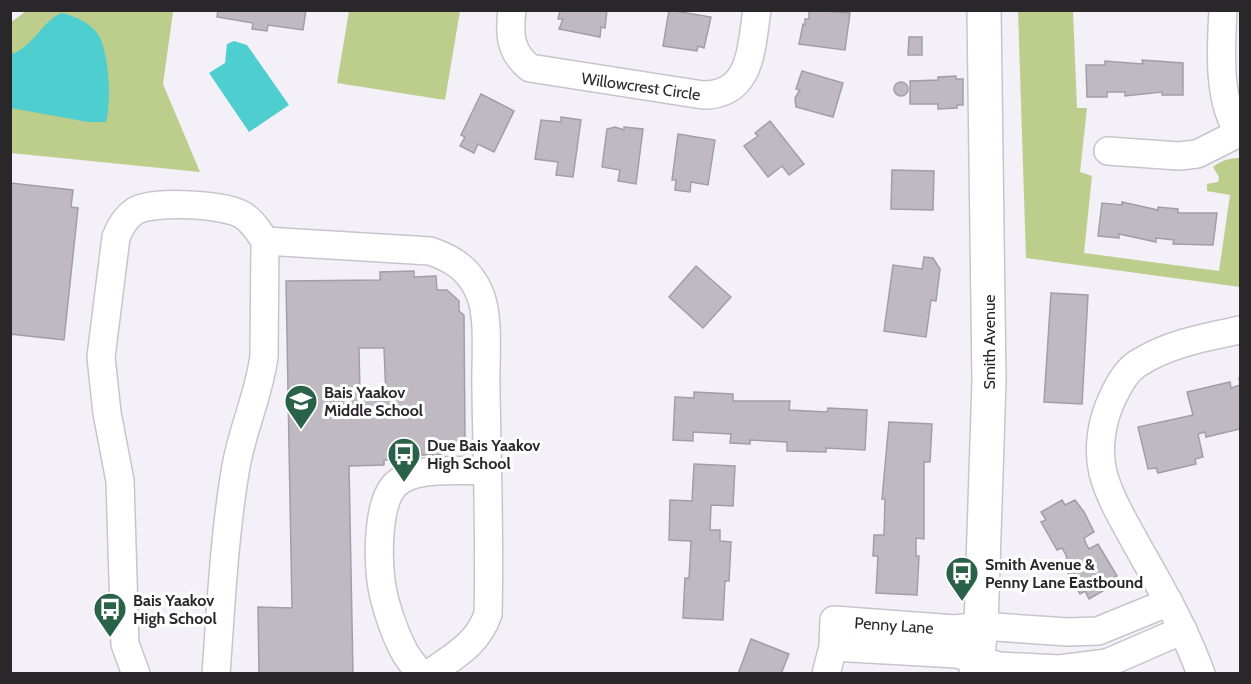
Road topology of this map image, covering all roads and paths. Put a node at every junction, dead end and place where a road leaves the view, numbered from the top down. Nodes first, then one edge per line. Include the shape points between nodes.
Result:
1 (512, 10) edge
2 (757, 10) edge
3 (984, 10) edge
4 (1223, 10) edge
5 (1240, 133) edge
6 (1108, 151) dead end
7 (265, 241) junction
8 (1240, 330) edge
9 (487, 470) junction
10 (1169, 602) junction
11 (981, 626) junction
12 (1183, 630) junction
13 (833, 647) junction
14 (977, 667) edge
15 (135, 674) edge
16 (216, 674) edge
17 (420, 674) edge
18 (429, 674) edge
19 (826, 674) edge
20 (1201, 674) edge

1 - 2 street, Willowcrest Circle via 511,44 518,58 530,68 703,95 720,95 733,88 743,74
3 - 11 main road, Smith Avenue via 989,370
4 - 5 street via 1221,48 1225,85 1229,109
5 - 6 street via 1197,154
7 - 9 street via 430,251 467,270 484,308
7 - 15 street via 243,215 216,207 149,206 135,211 116,237 101,357 120,481 124,644
7 - 16 street via 264,356 235,471
8 - 10 street via 1156,353 1134,366 1106,412 1101,440 1102,470 1111,497
9 - 17 street via 408,476 388,494 383,508 381,580 404,652
9 - 18 street via 488,614 470,645
10 - 11 street, Penny Lane via 1098,631
10 - 12 street
11 - 13 street, Penny Lane via 955,629 834,620
11 - 14 main road, Smith Avenue
12 - 14 street, Penny Lane via 1107,663 1083,667
12 - 20 street
13 - 14 street, Penny Lane via 957,654
13 - 19 street, Penny Lane

